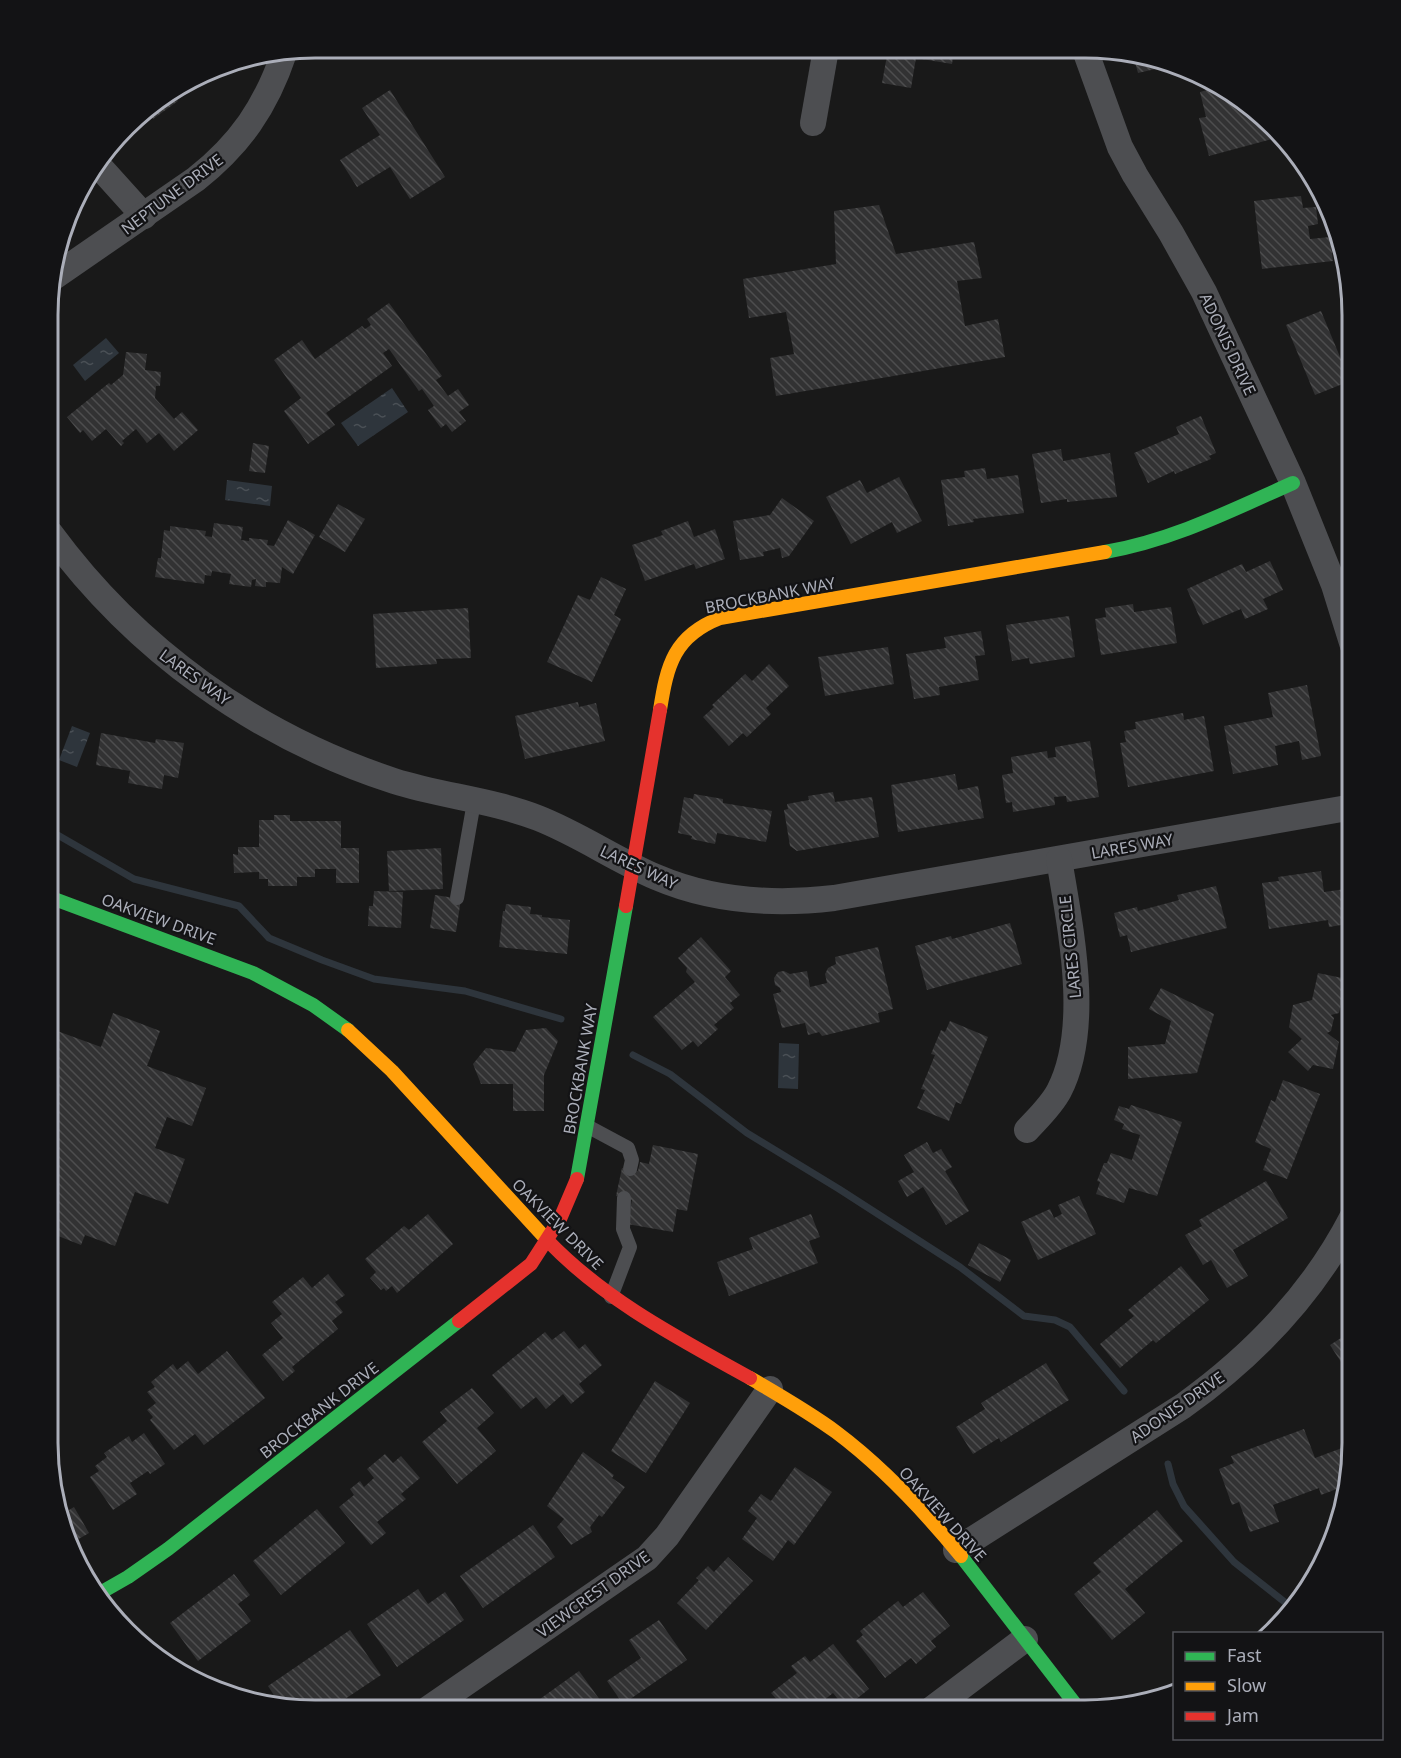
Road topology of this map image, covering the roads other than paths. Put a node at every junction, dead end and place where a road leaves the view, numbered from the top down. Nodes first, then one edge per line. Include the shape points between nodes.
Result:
1 (825, 58) edge
2 (1088, 58) edge
3 (280, 61) edge
4 (813, 123) dead end
5 (103, 171) edge
6 (144, 216) junction
7 (62, 271) edge
8 (1293, 483) junction
9 (58, 544) edge
10 (1342, 611) edge
11 (474, 801) junction
12 (1342, 809) edge
13 (1059, 859) junction
14 (633, 866) junction
15 (457, 898) dead end
16 (58, 900) edge
17 (587, 1126) junction
18 (1027, 1131) dead end
19 (630, 1169) dead end
20 (624, 1198) dead end
21 (1342, 1235) edge
22 (547, 1240) junction
23 (611, 1298) junction
24 (770, 1389) junction
25 (956, 1550) junction
26 (105, 1590) edge
27 (1025, 1639) junction
28 (441, 1700) edge
29 (944, 1700) edge
30 (1072, 1700) edge

1 - 4 street
2 - 8 street, ADONIS DRIVE via 1120,147 1204,292
3 - 6 street, NEPTUNE DRIVE via 261,105 235,144 196,180
5 - 6 street
6 - 7 street, NEPTUNE DRIVE
8 - 10 street, ADONIS DRIVE
8 - 14 street, BROCKBANK WAY via 1178,534 1135,547 731,616 698,627 682,641 667,669
9 - 11 street, LARES WAY via 103,599 134,629 238,709 354,766
11 - 14 street, LARES WAY via 539,819
11 - 15 lane
12 - 13 street, LARES WAY
13 - 14 street, LARES WAY via 834,898 781,902 699,892
13 - 18 street, LARES CIRCLE via 1073,952 1074,1034 1067,1072 1057,1094
14 - 17 street, BROCKBANK WAY
16 - 22 street, OAKVIEW DRIVE via 253,973 323,1012 392,1071
17 - 19 lane via 628,1148
17 - 22 street, BROCKBANK WAY via 574,1192
20 - 23 lane via 623,1229 630,1247
21 - 25 street, ADONIS DRIVE via 1289,1311 1221,1378 1182,1407
22 - 23 street, OAKVIEW DRIVE
22 - 26 street, BROCKBANK DRIVE via 531,1264 168,1549
23 - 24 street, OAKVIEW DRIVE
24 - 25 street, OAKVIEW DRIVE via 869,1459
24 - 28 street, VIEWCREST DRIVE via 667,1536 647,1558
25 - 27 street, OAKVIEW DRIVE
27 - 29 street
27 - 30 street, OAKVIEW DRIVE

